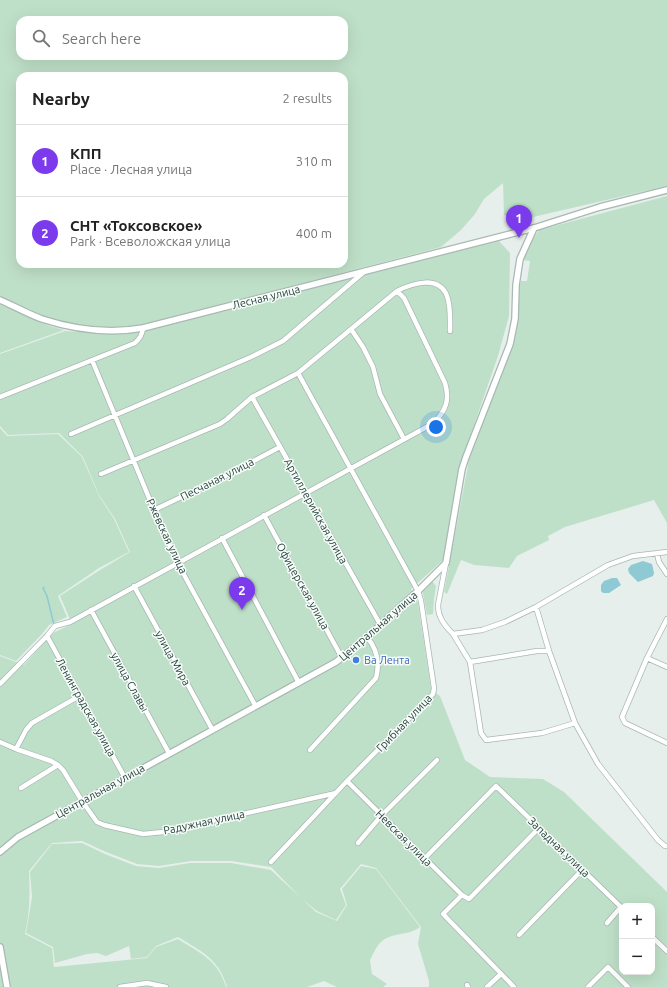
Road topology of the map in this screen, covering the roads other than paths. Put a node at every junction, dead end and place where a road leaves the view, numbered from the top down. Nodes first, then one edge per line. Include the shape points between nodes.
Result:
1 (667, 190) edge
2 (534, 228) junction
3 (365, 271) junction
4 (397, 291) junction
5 (0, 300) edge
6 (143, 328) junction
7 (351, 329) junction
8 (450, 331) dead end
9 (92, 360) junction
10 (298, 373) junction
11 (0, 397) edge
12 (252, 397) junction
13 (114, 415) junction
14 (71, 434) dead end
15 (404, 439) junction
16 (280, 447) junction
17 (134, 460) junction
18 (350, 468) junction
19 (101, 474) dead end
20 (306, 492) junction
21 (154, 510) junction
22 (264, 515) junction
23 (222, 538) junction
24 (667, 552) edge
25 (656, 553) junction
26 (177, 562) junction
27 (446, 563) junction
28 (667, 574) edge
29 (134, 586) junction
30 (418, 591) junction
31 (536, 607) junction
32 (91, 610) junction
33 (667, 620) edge
34 (380, 624) junction
35 (452, 634) junction
36 (47, 636) junction
37 (367, 637) junction
38 (549, 651) junction
39 (342, 658) junction
40 (647, 658) junction
41 (470, 662) junction
42 (667, 667) edge
43 (299, 682) junction
44 (0, 684) edge
45 (80, 695) junction
46 (255, 705) junction
47 (575, 723) junction
48 (212, 729) junction
49 (0, 742) edge
50 (667, 743) edge
51 (16, 749) junction
52 (310, 750) dead end
53 (169, 753) junction
54 (437, 760) dead end
55 (58, 764) junction
56 (125, 778) junction
57 (347, 781) junction
58 (21, 788) dead end
59 (336, 793) junction
60 (82, 801) junction
61 (381, 816) junction
62 (539, 828) junction
63 (358, 843) dead end
64 (667, 846) edge
65 (0, 852) edge
66 (425, 858) junction
67 (271, 862) dead end
68 (582, 870) junction
69 (462, 895) junction
70 (619, 906) edge
71 (619, 910) edge
72 (607, 923) dead end
73 (519, 935) dead end
74 (655, 939) edge
75 (0, 947) edge
76 (667, 951) edge
77 (1, 954) edge
78 (501, 974) junction
79 (146, 985) edge
80 (7, 987) edge
81 (120, 987) edge
82 (166, 987) edge
83 (487, 987) edge
84 (514, 987) edge
85 (588, 987) edge
86 (628, 987) edge

1 - 2 street, Лесная улица via 600,207
2 - 3 street, Лесная улица
2 - 27 street via 520,259 515,319 510,344 462,469
3 - 6 street, Лесная улица
3 - 13 street via 284,341
4 - 7 street
4 - 8 street via 418,284 439,284 447,297
4 - 15 street via 404,298 448,393 442,415 434,423
5 - 6 street, Лесная улица via 65,326 106,332
6 - 9 street via 140,339
7 - 10 street
7 - 15 street via 373,367 380,394
9 - 11 street
9 - 13 street, Ржевская улица
10 - 12 street
10 - 18 street
12 - 16 street, Артиллерийская улица
12 - 17 street via 220,424
13 - 14 street
13 - 17 street, Ржевская улица
15 - 18 street
16 - 20 street, Артиллерийская улица
16 - 21 street, Песчаная улица
17 - 19 street
17 - 21 street, Ржевская улица
18 - 20 street
18 - 30 street
20 - 22 street
20 - 34 street, Артиллерийская улица
21 - 26 street, Ржевская улица
22 - 23 street
22 - 39 street, Офицерская улица
23 - 26 street
23 - 43 street
24 - 25 street
25 - 28 street
25 - 31 street via 633,556 608,564
26 - 29 street
26 - 46 street, Ржевская улица
27 - 30 street, Центральная улица
27 - 35 street via 438,611
29 - 32 street
29 - 48 street, улица Мира
30 - 34 street, Центральная улица
30 - 57 street, Грибная улица via 433,694
31 - 35 street via 482,630
31 - 38 street
32 - 36 street via 70,622 55,626
32 - 53 street, улица Славы
33 - 40 street
34 - 37 street, Центральная улица
35 - 41 street
36 - 44 street
36 - 45 street, Ленинградская улица
37 - 39 street, Центральная улица
37 - 52 street via 376,651 379,669 376,678
38 - 41 street
38 - 47 street
39 - 43 street, Центральная улица
40 - 42 street
40 - 50 street via 622,718 625,723
41 - 47 street via 480,733 486,740 542,733
43 - 46 street, Центральная улица
45 - 51 street via 32,723
45 - 56 street, Ленинградская улица
46 - 48 street, Центральная улица
47 - 64 street via 598,764 658,840
48 - 53 street, Центральная улица
49 - 51 street
51 - 55 street
53 - 56 street, Центральная улица
54 - 61 street
55 - 58 street
55 - 60 street, Радужная улица
56 - 60 street, Центральная улица
57 - 59 street, Грибная улица
57 - 61 street, Невская улица
59 - 60 street, Радужная улица via 163,832 143,834 97,822
59 - 67 street, Грибная улица
60 - 65 street, Центральная улица via 18,837
61 - 63 street
61 - 66 street, Невская улица
62 - 66 street, Западная улица via 496,786
62 - 68 street, Западная улица
62 - 69 street via 469,898
66 - 69 street, Невская улица
68 - 70 street, Западная улица
68 - 73 street
69 - 78 street via 443,914
71 - 72 street
74 - 76 street
75 - 77 street
77 - 80 street
78 - 83 street
78 - 84 street
79 - 81 street
79 - 82 street
85 - 86 street via 608,967

